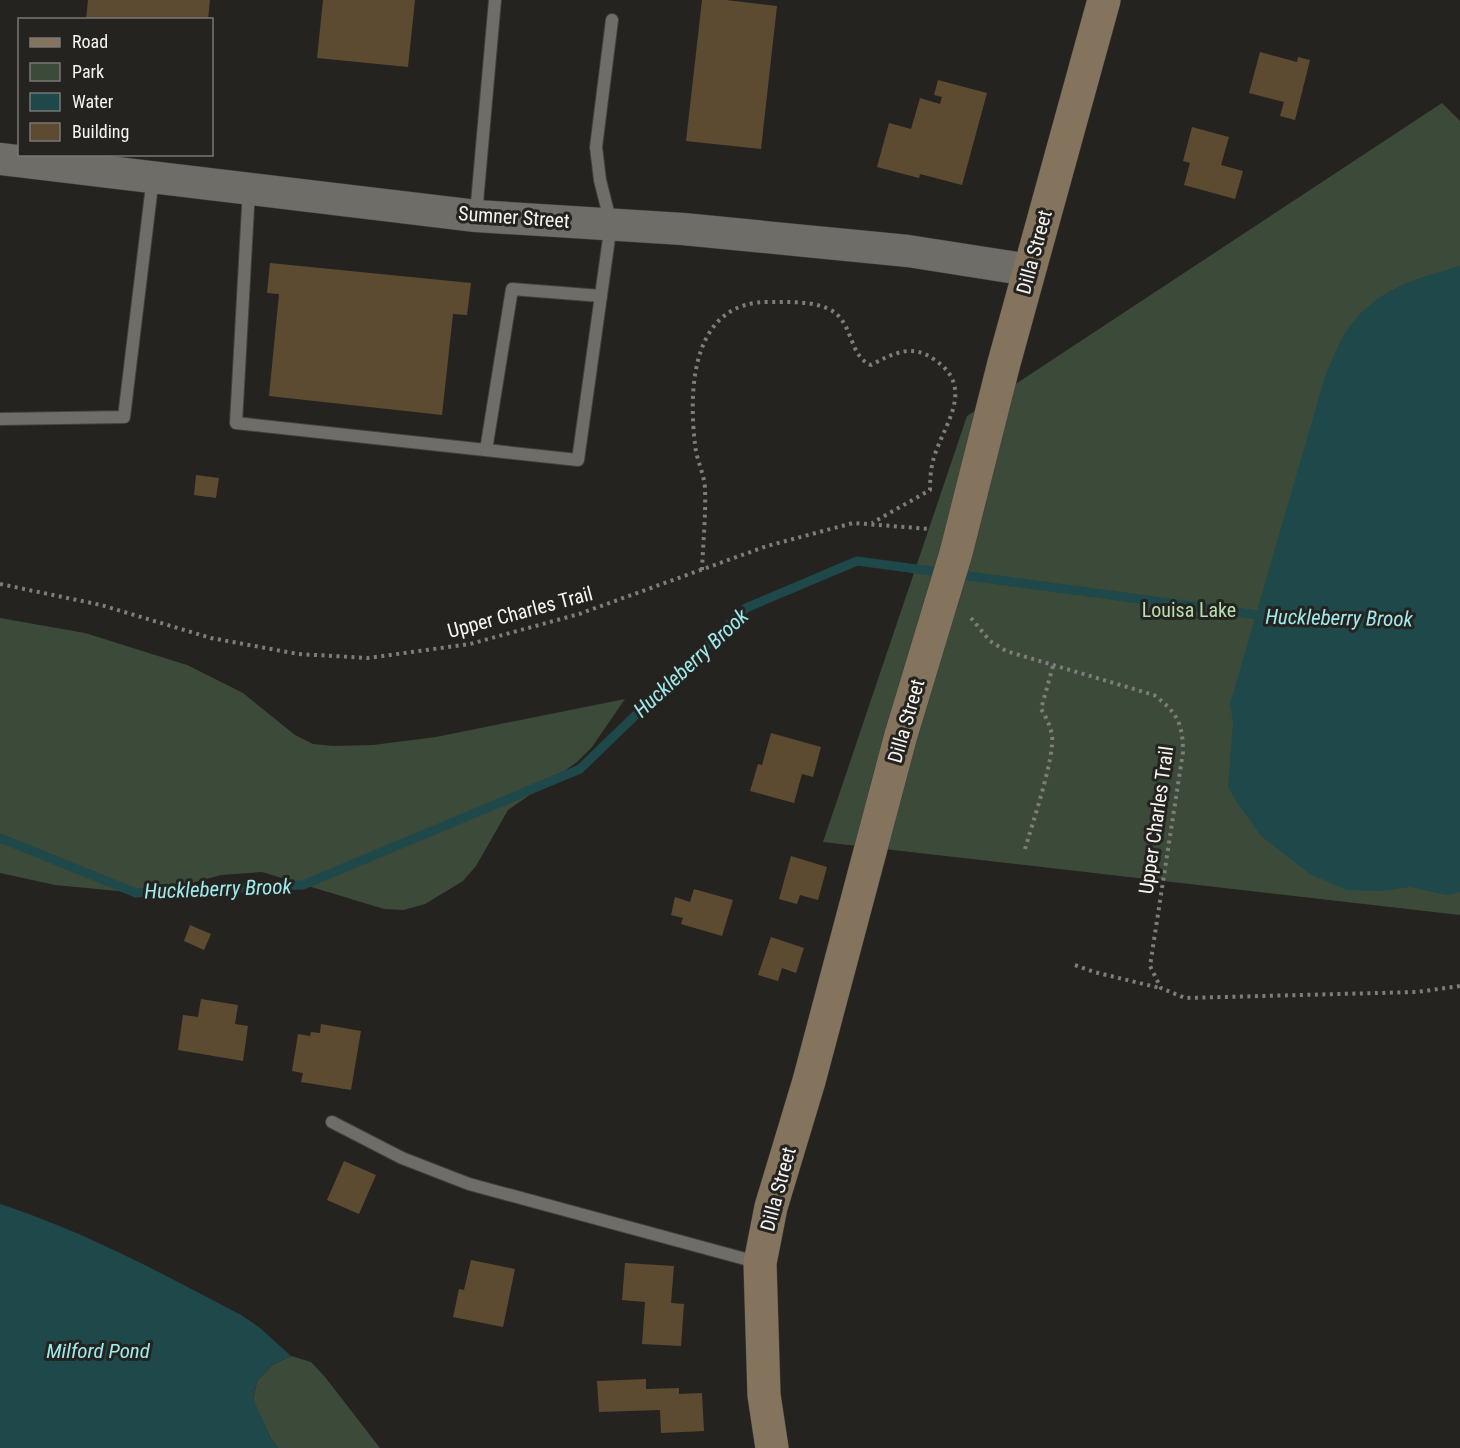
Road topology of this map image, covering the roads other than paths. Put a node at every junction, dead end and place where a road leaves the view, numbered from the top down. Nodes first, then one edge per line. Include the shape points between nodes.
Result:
1 (495, 0) edge
2 (1104, 0) edge
3 (612, 20) dead end
4 (0, 159) edge
5 (153, 176) junction
6 (249, 188) junction
7 (476, 216) junction
8 (611, 224) junction
9 (1029, 270) junction
10 (602, 296) junction
11 (0, 418) edge
12 (486, 450) junction
13 (332, 1122) dead end
14 (760, 1263) junction
15 (772, 1448) edge

1 - 7 lane
2 - 9 main road, Dilla Street
3 - 8 lane via 596,147
4 - 5 street, Sumner Street
5 - 6 street, Sumner Street
5 - 11 lane via 124,417
6 - 7 street, Sumner Street
6 - 12 lane via 237,423
7 - 8 street, Sumner Street
8 - 9 street, Sumner Street via 908,251
8 - 10 lane
9 - 14 main road, Dilla Street via 946,541 956,603 901,735 771,1207
10 - 12 lane via 512,289
10 - 12 lane via 578,460
13 - 14 lane via 402,1158 469,1184
14 - 15 main road, Dilla Street via 764,1395

